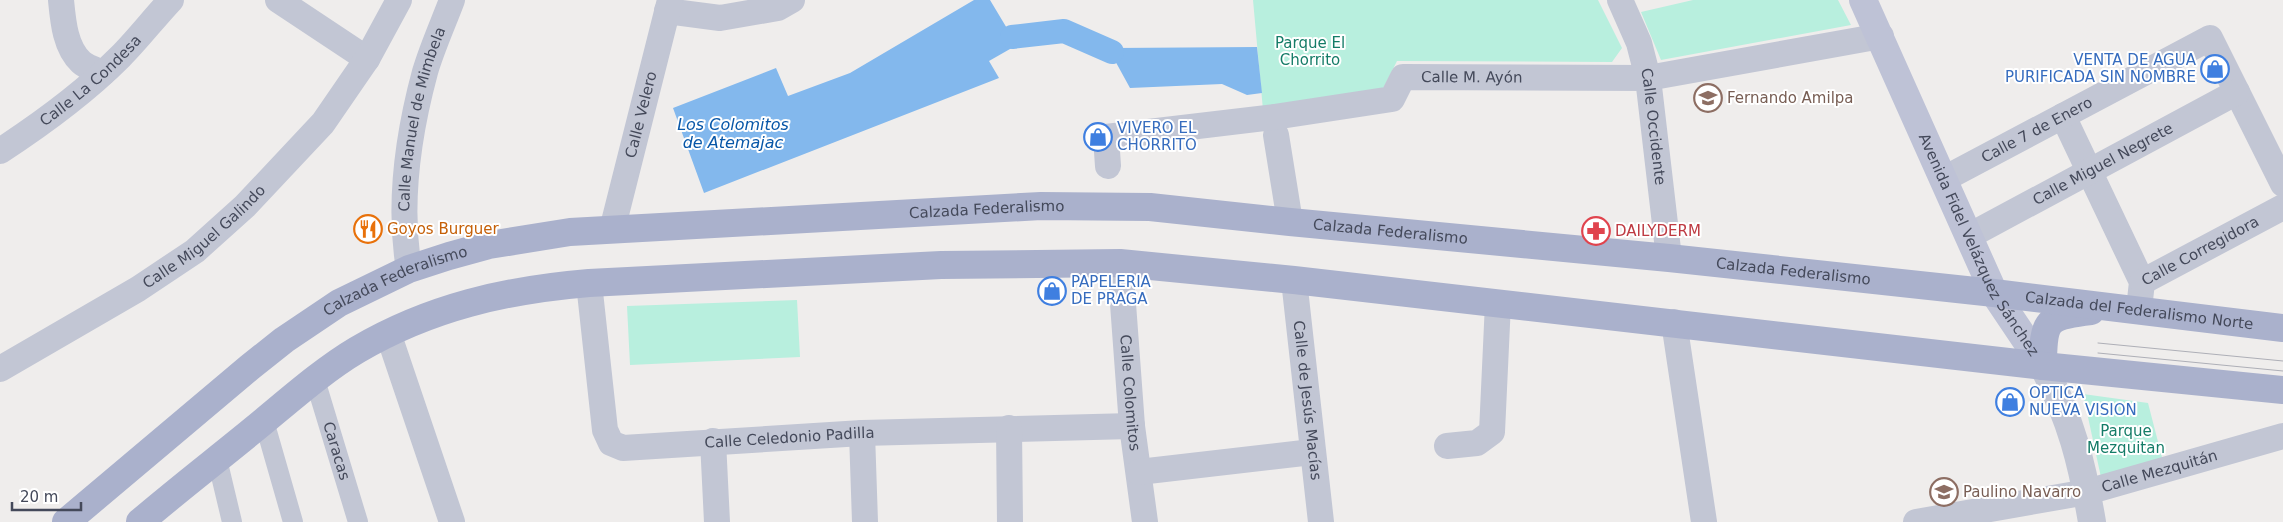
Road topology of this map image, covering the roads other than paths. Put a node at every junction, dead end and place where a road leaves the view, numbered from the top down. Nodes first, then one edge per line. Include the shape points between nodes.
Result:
1 (61, 0) edge
2 (171, 0) edge
3 (278, 0) edge
4 (399, 0) edge
5 (452, 0) edge
6 (792, 0) edge
7 (1620, 0) edge
8 (1863, 0) edge
9 (669, 6) edge
10 (1881, 36) junction
11 (367, 58) junction
12 (103, 73) junction
13 (1648, 78) junction
14 (2237, 92) junction
15 (2063, 116) junction
16 (1276, 135) dead end
17 (0, 151) edge
18 (1108, 166) dead end
19 (2089, 171) junction
20 (1944, 179) junction
21 (2283, 184) edge
22 (2283, 206) edge
23 (1290, 222) junction
24 (612, 230) junction
25 (1969, 236) junction
26 (1669, 258) junction
27 (1120, 263) junction
28 (409, 269) junction
29 (1294, 280) junction
30 (589, 282) junction
31 (2142, 282) junction
32 (1994, 292) junction
33 (1498, 302) junction
34 (2128, 308) junction
35 (1674, 322) junction
36 (2283, 328) edge
37 (388, 333) junction
38 (2043, 366) junction
39 (0, 369) edge
40 (315, 380) junction
41 (2283, 390) edge
42 (264, 421) junction
43 (1132, 426) junction
44 (1009, 428) junction
45 (862, 432) junction
46 (2283, 436) edge
47 (713, 441) junction
48 (1447, 446) dead end
49 (1312, 452) junction
50 (217, 459) junction
51 (1139, 472) junction
52 (2087, 492) junction
53 (155, 516) edge
54 (66, 522) edge
55 (232, 522) edge
56 (293, 522) edge
57 (358, 522) edge
58 (452, 522) edge
59 (717, 522) edge
60 (865, 522) edge
61 (1010, 522) edge
62 (1145, 522) edge
63 (1321, 522) edge
64 (1704, 522) edge
65 (1916, 522) edge
66 (2092, 522) edge

1 - 12 street via 70,45 82,63
2 - 12 street, Calle La Condesa
3 - 11 street
4 - 11 street
5 - 28 street, Calle Manuel de Mimbela via 426,71 412,132 404,224
6 - 9 street via 778,8 720,18
7 - 13 street, Calle Occidente via 1639,43
8 - 10 main road, Avenida Fidel Velázquez Sánchez
9 - 24 street, Calle Velero
10 - 13 street, Calle M. Ayón
10 - 20 main road, Avenida Fidel Velázquez Sánchez
11 - 39 street, Calle Miguel Galindo via 323,123 245,206 195,251 138,289
12 - 17 street, Calle La Condesa via 45,121
13 - 18 street, Calle M. Ayón via 1403,77 1392,99 1106,137
13 - 26 street, Calle Occidente
14 - 15 street, Calle 7 de Enero via 2210,38
14 - 19 street, Calle Miguel Negrete
14 - 21 street
15 - 19 street
15 - 20 street, Calle 7 de Enero
16 - 23 street
19 - 25 street, Calle Miguel Negrete
19 - 31 street
20 - 25 main road, Avenida Fidel Velázquez Sánchez
22 - 31 street, Calle Corregidora
23 - 24 main road, Calzada Federalismo via 1150,207 1060,205
23 - 26 main road, Calzada Federalismo
24 - 28 main road, Calzada Federalismo via 570,232 489,245
25 - 32 main road, Avenida Fidel Velázquez Sánchez
26 - 32 main road, Calzada Federalismo
27 - 29 main road
27 - 30 main road via 941,265
27 - 43 street, Calle Colomitos
28 - 54 main road, Calzada Federalismo via 339,303 284,340
29 - 33 main road
29 - 49 street, Calle de Jesús Macías
30 - 37 main road via 534,288 481,299
30 - 47 street, Calle Celedonio Padilla via 604,430 611,443 623,448
31 - 34 street, Calle Corregidora
32 - 34 main road, Calzada del Federalismo Norte
32 - 38 main road, Avenida Fidel Velázquez Sánchez
33 - 35 main road
33 - 48 street via 1492,432 1477,443
34 - 36 main road, Calzada del Federalismo Norte
34 - 38 main road via 2063,314 2056,318 2045,332
35 - 38 main road
35 - 64 street
37 - 40 main road via 356,350
37 - 58 street
38 - 41 main road
38 - 52 street, Avenida Fidel Velázquez Sánchez via 2071,427
40 - 42 main road
40 - 57 street, Caracas
42 - 50 main road
42 - 56 street
43 - 44 street, Calle Celedonio Padilla
43 - 51 street, Calle Colomitos
44 - 45 street, Calle Celedonio Padilla
44 - 61 street
45 - 47 street, Calle Celedonio Padilla
45 - 60 street
46 - 52 street, Calle Mezquitán
47 - 59 street
49 - 51 street
49 - 63 street, Calle de Jesús Macías
50 - 53 main road
50 - 55 street
51 - 62 street, Calle Colomitos
52 - 65 street, Calle Mezquitán
52 - 66 street, Avenida Fidel Velázquez Sánchez

